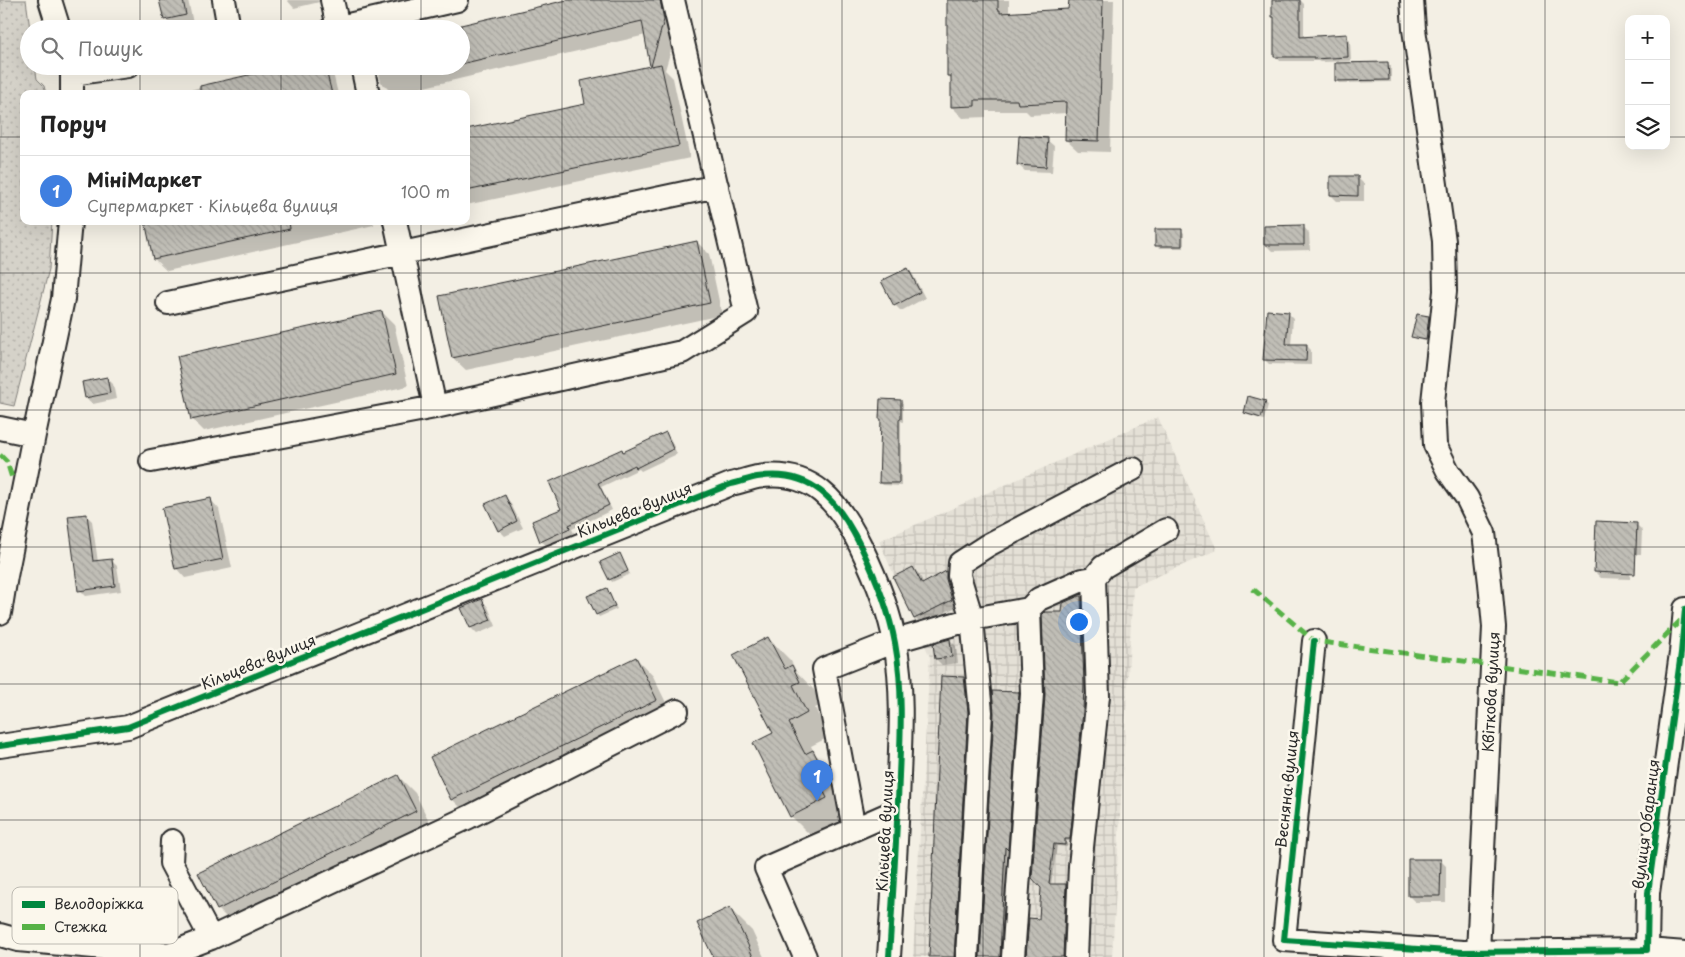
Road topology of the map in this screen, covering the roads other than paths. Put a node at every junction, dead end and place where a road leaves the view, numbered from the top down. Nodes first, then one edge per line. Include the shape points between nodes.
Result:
1 (50, 0) edge
2 (224, 0) edge
3 (332, 0) edge
4 (457, 0) edge
5 (673, 0) edge
6 (1412, 0) edge
7 (56, 20) edge
8 (227, 20) edge
9 (341, 20) edge
10 (373, 20) edge
11 (86, 75) edge
12 (364, 75) edge
13 (72, 78) edge
14 (367, 90) edge
15 (717, 186) junction
16 (70, 225) edge
17 (397, 225) edge
18 (402, 253) junction
19 (168, 303) dead end
20 (435, 407) junction
21 (0, 428) edge
22 (34, 435) junction
23 (151, 461) dead end
24 (1134, 469) dead end
25 (1166, 530) dead end
26 (1094, 578) junction
27 (1029, 609) junction
28 (1685, 609) edge
29 (0, 613) edge
30 (972, 619) junction
31 (895, 641) junction
32 (1314, 641) dead end
33 (677, 711) dead end
34 (0, 746) edge
35 (898, 810) junction
36 (854, 829) junction
37 (172, 841) dead end
38 (211, 938) junction
39 (59, 944) edge
40 (1647, 950) junction
41 (1478, 952) junction
42 (1685, 953) edge
43 (172, 955) edge
44 (805, 957) edge
45 (889, 957) edge
46 (967, 957) edge
47 (1013, 957) edge
48 (1076, 957) edge

1 - 7 street
2 - 8 street
3 - 9 street
4 - 10 street
5 - 15 street
6 - 41 street, Квіткова вулиця via 1444,241 1446,291 1433,402 1435,445 1484,533 1494,627
11 - 13 street
12 - 14 street
15 - 18 street
15 - 20 street via 746,312 682,352
16 - 22 street via 63,299
17 - 18 street
18 - 19 street
18 - 20 street
20 - 23 street
21 - 22 street
22 - 29 street
24 - 30 street via 988,545 960,563 960,576
25 - 26 street via 1103,567
26 - 27 street via 1039,599
26 - 48 street via 1098,696 1080,866
27 - 30 street
27 - 47 street via 1032,694
28 - 40 street, вулиця Обаранця via 1648,893
30 - 31 street
30 - 46 street via 981,712
31 - 34 street, Кільцева вулиця via 873,571 834,502 801,480 781,476 758,477 731,484 128,727
31 - 35 street, Кільцева вулиця via 901,692
31 - 36 street via 824,669
32 - 41 street, Весняна вулиця via 1284,940
33 - 38 street via 469,817
35 - 36 street
35 - 45 street, Кільцева вулиця
36 - 44 street via 766,868
37 - 38 street via 171,863
38 - 43 street
39 - 43 street
40 - 41 street
40 - 42 street

